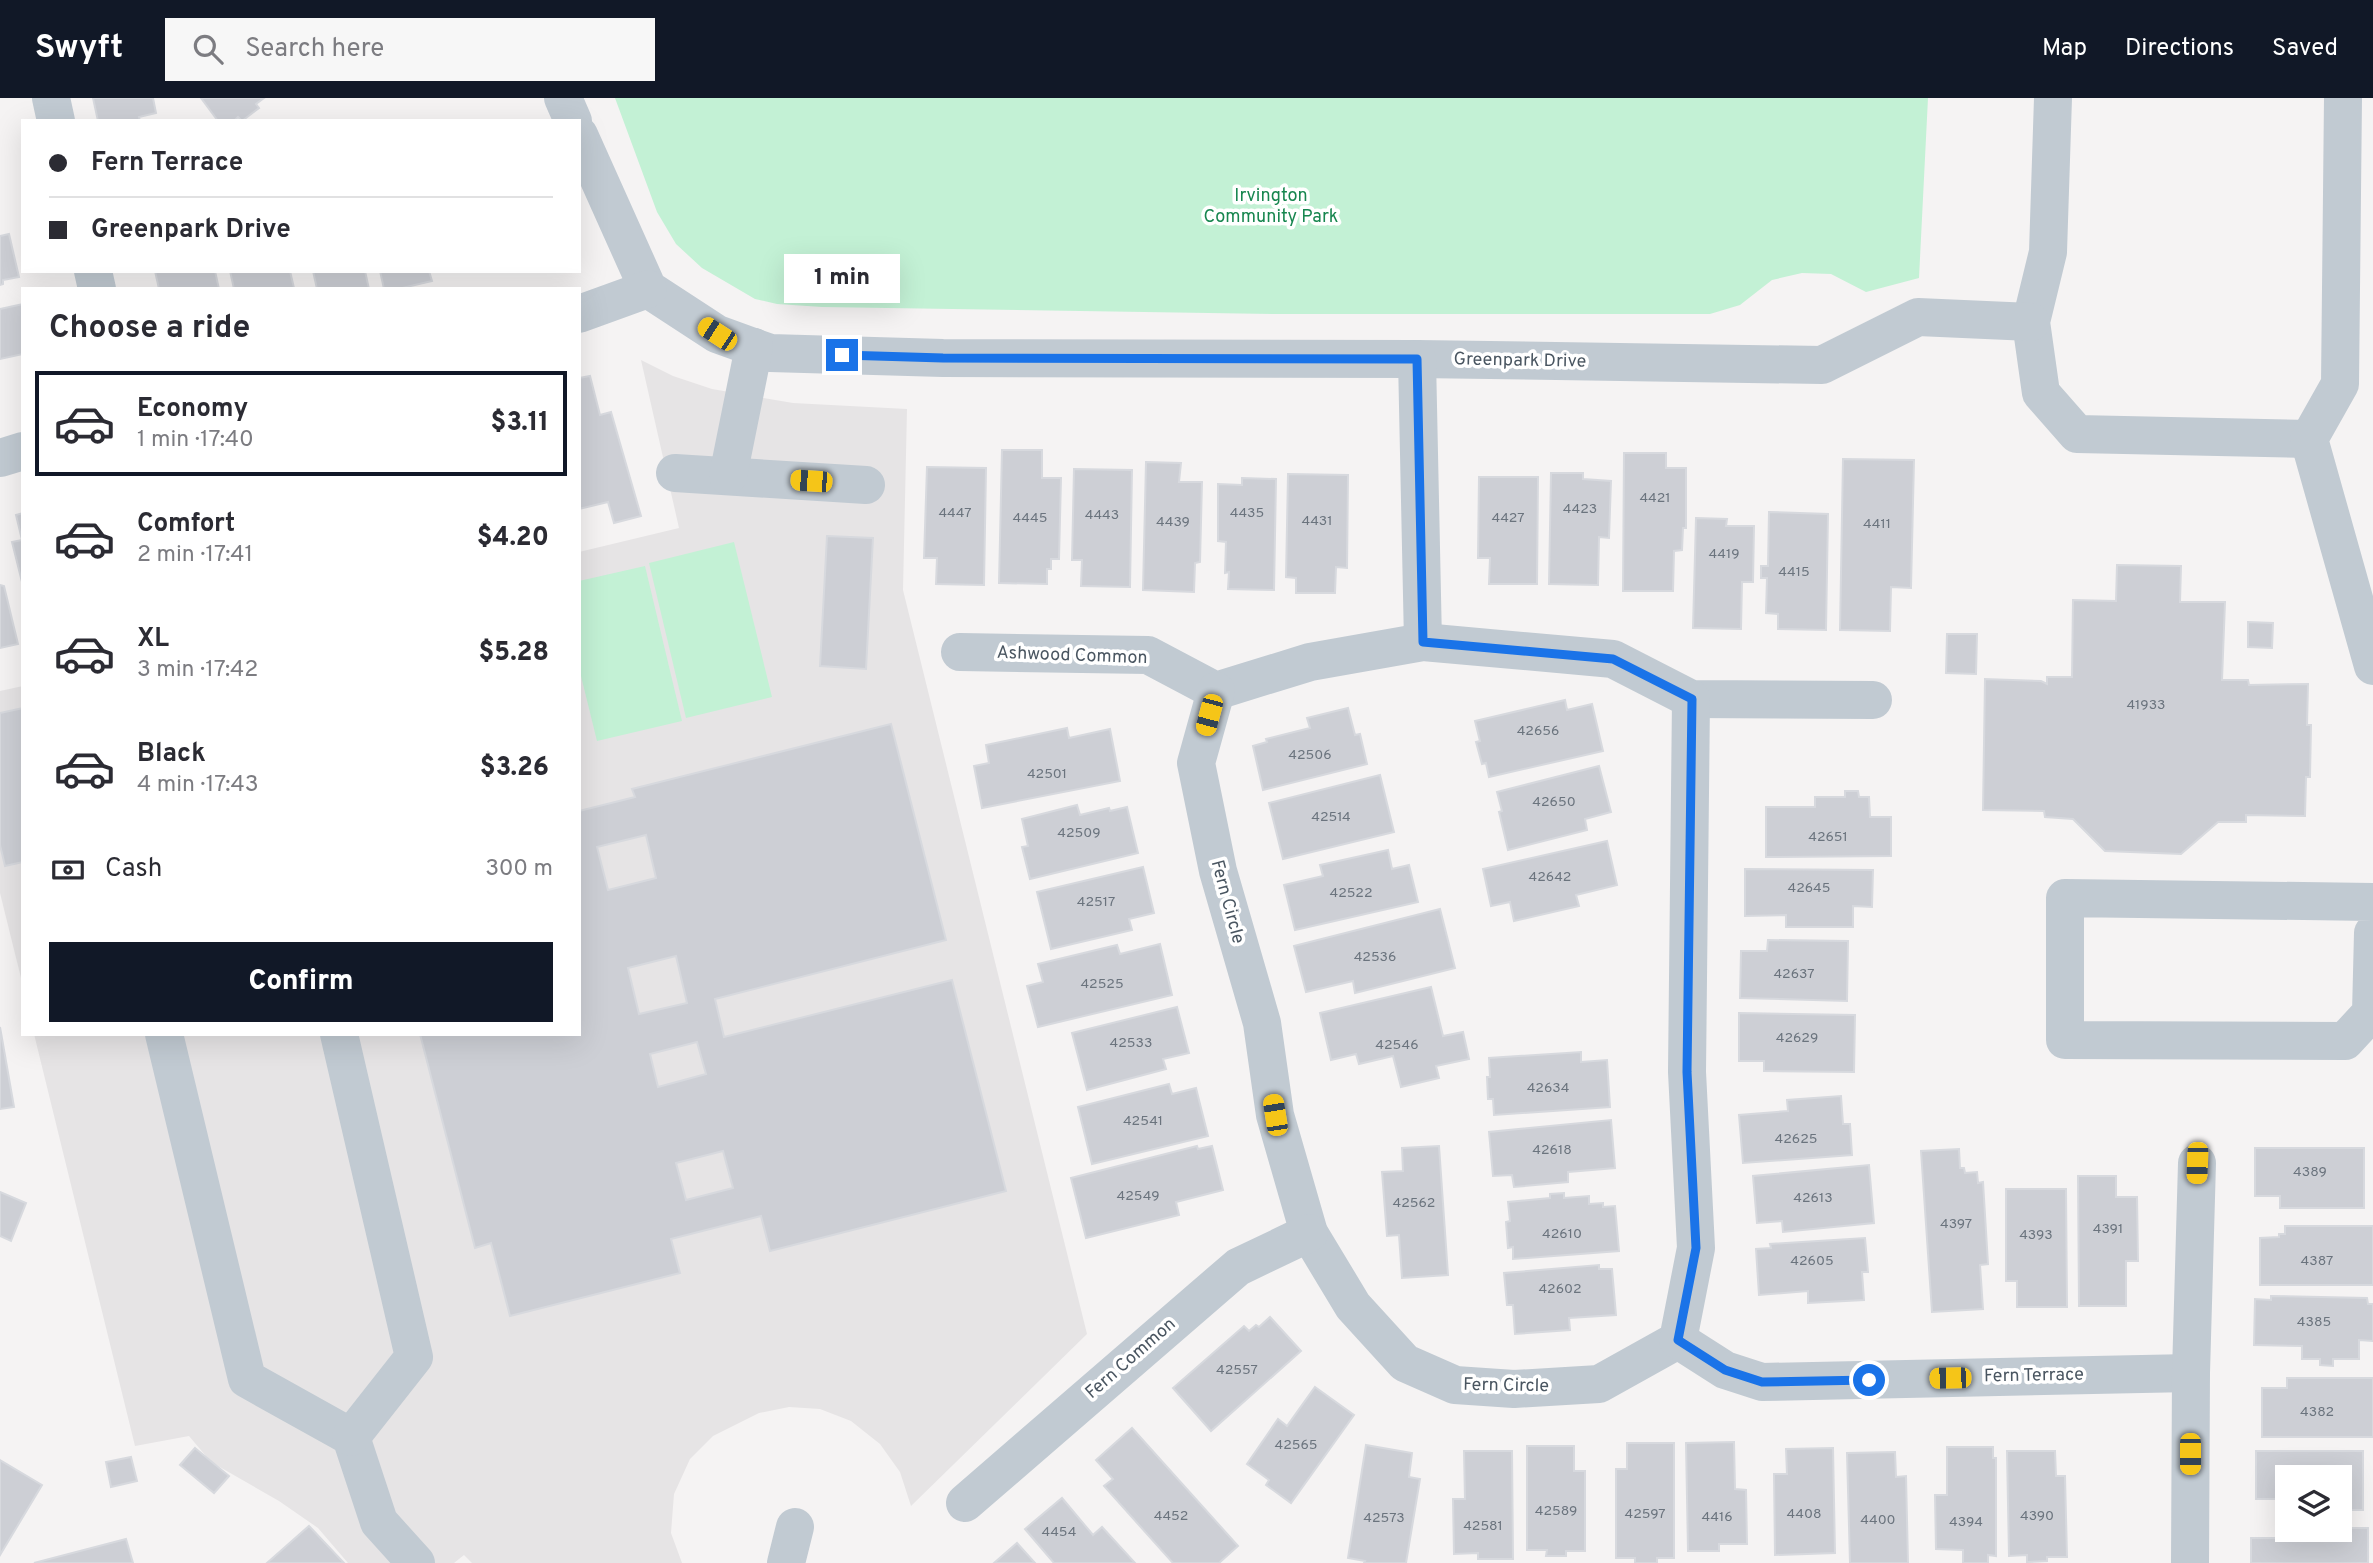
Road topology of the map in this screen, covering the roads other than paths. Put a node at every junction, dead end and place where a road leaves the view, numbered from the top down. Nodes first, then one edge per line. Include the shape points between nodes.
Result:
1 (51, 98) edge
2 (563, 98) edge
3 (2053, 98) edge
4 (2343, 98) edge
5 (56, 119) edge
6 (572, 119) edge
7 (581, 139) edge
8 (648, 289) junction
9 (581, 313) edge
10 (2031, 322) junction
11 (754, 347) junction
12 (1417, 359) junction
13 (2309, 439) junction
14 (21, 453) edge
15 (0, 458) edge
16 (675, 473) dead end
17 (728, 476) junction
18 (866, 485) dead end
19 (1423, 642) junction
20 (960, 652) dead end
21 (2373, 666) edge
22 (1216, 691) junction
23 (1692, 699) junction
24 (1873, 700) dead end
25 (2373, 902) edge
26 (2373, 933) edge
27 (164, 1036) edge
28 (339, 1036) edge
29 (2197, 1163) dead end
30 (1309, 1233) junction
31 (1678, 1340) junction
32 (2191, 1373) junction
33 (351, 1437) junction
34 (965, 1503) dead end
35 (416, 1563) edge
36 (2190, 1563) edge

1 - 5 street
2 - 6 street
3 - 10 street via 2048,252
4 - 13 street via 2340,384
7 - 8 street
8 - 9 street
8 - 11 street, Greenpark Drive via 717,334
10 - 12 street, Greenpark Drive via 1918,317 1822,365
10 - 13 street via 2041,393 2077,434
11 - 12 street, Greenpark Drive via 771,352 943,358
11 - 17 street
12 - 19 street
13 - 21 street
14 - 15 street
16 - 17 street
17 - 18 street
19 - 22 street via 1310,662
19 - 23 street via 1613,659
20 - 22 street, Ashwood Common via 1148,655
22 - 30 street, Fern Circle via 1196,763 1218,871 1262,1023 1275,1115
23 - 24 street
23 - 31 street via 1687,1072 1696,1248
25 - 26 street via 2065,898 2065,1040 2345,1041 2371,1013
27 - 33 street via 247,1379
28 - 33 street via 414,1357
29 - 32 street
30 - 31 street, Fern Circle via 1353,1306 1405,1363 1455,1385 1514,1390 1599,1384
30 - 34 street, Fern Common via 1238,1267
31 - 32 street, Fern Terrace via 1725,1370 1762,1382
32 - 36 street
33 - 35 street via 379,1522

